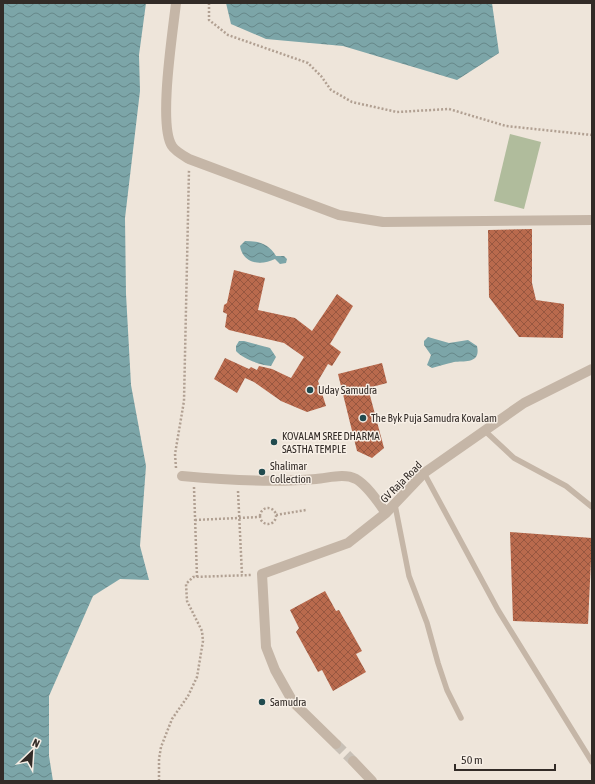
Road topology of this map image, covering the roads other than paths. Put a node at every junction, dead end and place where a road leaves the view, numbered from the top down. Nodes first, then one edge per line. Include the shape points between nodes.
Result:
1 (176, 3) edge
2 (592, 220) edge
3 (592, 369) edge
4 (485, 431) junction
5 (424, 474) junction
6 (182, 476) road end
7 (394, 505) junction
8 (592, 507) edge
9 (386, 513) junction
10 (461, 718) dead end
11 (336, 744) tunnel mouth
12 (353, 761) tunnel mouth
13 (592, 762) edge
14 (372, 781) edge

1 - 2 street via 166,96 167,129 172,146 189,159 339,215 376,221
3 - 4 street, GV Raja Road via 524,403
4 - 5 street, GV Raja Road
4 - 8 lane via 514,458 566,486
5 - 7 street, GV Raja Road
5 - 13 lane via 498,610
6 - 9 street via 290,481 345,476 356,480 367,489
7 - 9 street, GV Raja Road
7 - 10 lane via 409,576 427,623 447,690
9 - 11 street, GV Raja Road via 348,543 262,574 266,647 273,664 292,702
12 - 14 street

